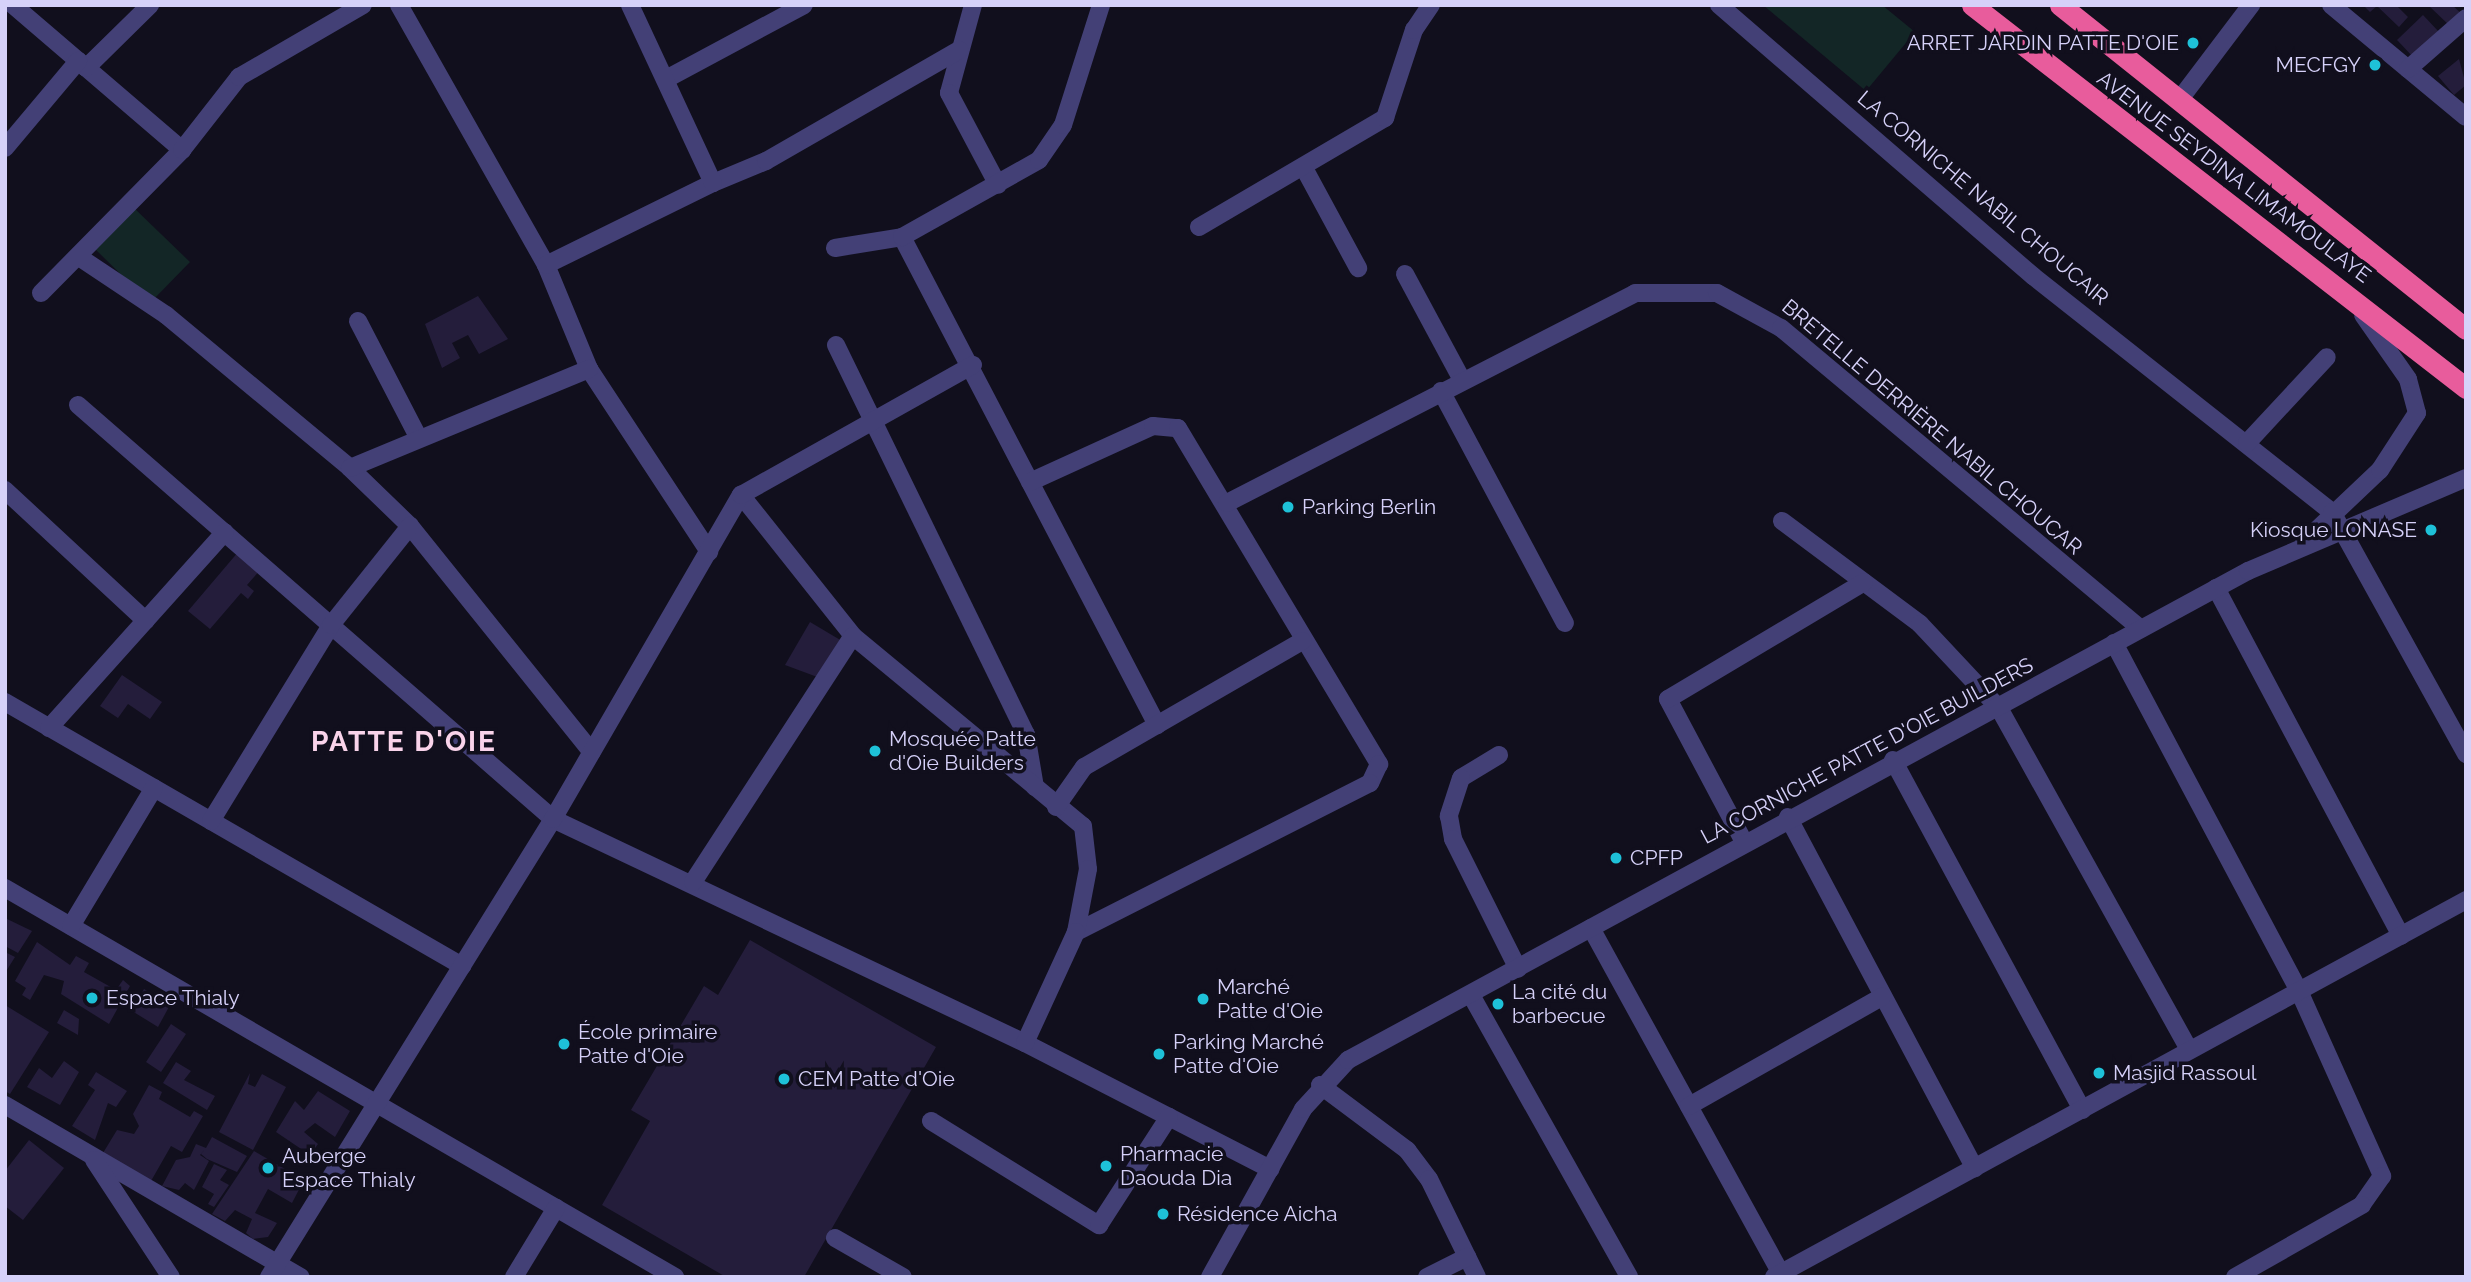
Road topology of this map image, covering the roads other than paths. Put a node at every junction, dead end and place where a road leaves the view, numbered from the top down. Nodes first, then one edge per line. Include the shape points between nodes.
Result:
1 (13, 5) edge
2 (150, 5) edge
3 (363, 5) edge
4 (399, 5) edge
5 (630, 5) edge
6 (804, 5) edge
7 (973, 5) edge
8 (1101, 5) edge
9 (1719, 5) edge
10 (1972, 5) edge
11 (2060, 5) edge
12 (2251, 5) edge
13 (2331, 5) edge
14 (1425, 6) edge
15 (2466, 18) edge
16 (959, 50) junction
17 (82, 65) junction
18 (2408, 69) junction
19 (668, 78) junction
20 (2180, 99) junction
21 (2466, 117) edge
22 (5, 148) edge
23 (182, 150) junction
24 (1304, 168) junction
25 (713, 183) junction
26 (998, 185) junction
27 (1199, 227) dead end
28 (902, 237) junction
29 (835, 248) dead end
30 (79, 257) junction
31 (546, 265) junction
32 (1358, 268) dead end
33 (1405, 274) dead end
34 (2337, 284) junction
35 (41, 293) dead end
36 (358, 321) dead end
37 (2466, 329) edge
38 (836, 345) dead end
39 (2327, 357) dead end
40 (974, 365) junction
41 (589, 369) junction
42 (1462, 380) junction
43 (2466, 388) edge
44 (1441, 391) junction
45 (78, 405) dead end
46 (873, 419) junction
47 (417, 435) junction
48 (2247, 443) junction
49 (350, 468) junction
50 (2466, 478) edge
51 (1030, 482) junction
52 (5, 490) edge
53 (741, 495) junction
54 (1227, 503) junction
55 (2332, 512) junction
56 (1782, 521) dead end
57 (410, 526) junction
58 (225, 532) junction
59 (2346, 532) junction
60 (2304, 542) junction
61 (709, 552) junction
62 (1864, 582) junction
63 (2216, 588) junction
64 (146, 621) junction
65 (1565, 623) dead end
66 (331, 625) junction
67 (2141, 629) junction
68 (853, 636) junction
69 (1302, 641) junction
70 (2114, 643) junction
71 (5, 702) edge
72 (1998, 708) junction
73 (1157, 725) junction
74 (49, 728) junction
75 (592, 752) junction
76 (2466, 754) edge
77 (1499, 755) dead end
78 (1893, 760) junction
79 (1035, 787) junction
80 (153, 788) junction
81 (1056, 807) junction
82 (1788, 817) junction
83 (553, 819) junction
84 (211, 821) junction
85 (1744, 842) junction
86 (693, 882) junction
87 (5, 888) edge
88 (2466, 900) edge
89 (71, 926) junction
90 (1591, 928) junction
91 (1076, 932) junction
92 (2401, 936) junction
93 (462, 966) junction
94 (1518, 969) junction
95 (2299, 991) junction
96 (1471, 995) junction
97 (1882, 997) junction
98 (1025, 1043) junction
99 (2189, 1049) junction
100 (1320, 1085) junction
101 (377, 1103) junction
102 (5, 1105) edge
103 (1689, 1106) junction
104 (2082, 1110) junction
105 (1169, 1116) junction
106 (931, 1121) dead end
107 (91, 1155) junction
108 (1975, 1168) junction
109 (1270, 1169) junction
110 (556, 1208) junction
111 (835, 1238) dead end
112 (1467, 1257) junction
113 (273, 1270) edge
114 (1778, 1275) edge
115 (171, 1277) edge
116 (301, 1277) edge
117 (514, 1277) edge
118 (675, 1277) edge
119 (903, 1277) edge
120 (1210, 1277) edge
121 (1427, 1277) edge
122 (1477, 1277) edge
123 (1629, 1277) edge
124 (2235, 1277) edge

1 - 17 street
2 - 17 street
3 - 23 street via 239,77
4 - 31 street
5 - 19 street
6 - 19 street
7 - 16 street
8 - 26 street via 1054,146
9 - 48 street, LA CORNICHE NABIL CHOUCAIR via 2033,276
10 - 34 highway, AVENUE SEYDINA LIMAMOULAYE
11 - 20 highway, AVENUE SEYDINA LIMAMOULAYE
12 - 20 street
13 - 18 street
14 - 24 street via 1385,118
15 - 18 street
16 - 25 street via 766,161
16 - 26 street via 949,93
17 - 22 street
17 - 23 street
18 - 21 street
19 - 25 street
20 - 37 highway, AVENUE SEYDINA LIMAMOULAYE
23 - 30 street
24 - 27 street
24 - 32 street
25 - 31 street
26 - 28 street
28 - 29 street
28 - 40 street
30 - 35 street
30 - 49 street via 166,315
31 - 41 street
33 - 42 street
34 - 43 highway, AVENUE SEYDINA LIMAMOULAYE
34 - 55 street via 2390,348 2417,413 2380,470
36 - 47 street
38 - 46 street
39 - 48 street
40 - 46 street
40 - 51 street
41 - 47 street
41 - 61 street
42 - 44 street, BRETELLE DERRIÈRE NABIL CHOUCAR
42 - 67 street, BRETELLE DERRIÈRE NABIL CHOUCAR via 1635,293 1717,293 1782,328
44 - 54 street, BRETELLE DERRIÈRE NABIL CHOUCAR
44 - 65 street
45 - 58 street
46 - 53 street
46 - 79 street via 1026,734
47 - 49 street
48 - 55 street, LA CORNICHE NABIL CHOUCAIR
49 - 57 street
50 - 59 street via 2431,488
51 - 54 street via 1167,423 1178,428
51 - 73 street
52 - 64 street
53 - 61 street
53 - 68 street
54 - 69 street
55 - 59 street, LA CORNICHE NABIL CHOUCAIR
55 - 60 street
56 - 62 street
57 - 66 street
57 - 75 street
58 - 64 street
58 - 66 street
59 - 60 street
59 - 76 street, LA CORNICHE NABIL CHOUCAIR
60 - 63 street, LA CORNICHE PATTE D'OIE BUILDERS
61 - 75 street
62 - 72 street via 1954,654
62 - 85 street via 1668,699
63 - 67 street, LA CORNICHE PATTE D'OIE BUILDERS
63 - 92 street
64 - 74 street
66 - 83 street
66 - 84 street
67 - 70 street, LA CORNICHE PATTE D'OIE BUILDERS
68 - 79 street
68 - 86 street
69 - 73 street
69 - 91 street via 1379,764 1370,783
70 - 72 street, LA CORNICHE PATTE D'OIE BUILDERS
70 - 95 street
71 - 74 street
72 - 78 street, LA CORNICHE PATTE D'OIE BUILDERS
72 - 99 street
73 - 81 street via 1084,767
74 - 80 street
75 - 83 street
77 - 94 street via 1461,778 1449,816 1453,839
78 - 82 street, LA CORNICHE PATTE D'OIE BUILDERS
78 - 104 street
79 - 81 street
80 - 84 street
80 - 89 street
81 - 91 street via 1083,826 1088,869
82 - 85 street, LA CORNICHE PATTE D'OIE BUILDERS
82 - 97 street
83 - 86 street
83 - 93 street
84 - 93 street
85 - 90 street, LA CORNICHE PATTE D'OIE BUILDERS
86 - 98 street
87 - 89 street
88 - 92 street
89 - 101 street
90 - 94 street, LA CORNICHE PATTE D'OIE BUILDERS
90 - 103 street
91 - 98 street
92 - 95 street
93 - 101 street
94 - 96 street, LA CORNICHE PATTE D'OIE BUILDERS
95 - 99 street
95 - 124 street via 2382,1176 2362,1205
96 - 100 street, LA CORNICHE PATTE D'OIE BUILDERS via 1381,1040
96 - 123 street
97 - 103 street
97 - 108 street
98 - 105 street
99 - 104 street
100 - 109 street, LA CORNICHE PATTE D'OIE BUILDERS
100 - 112 street via 1407,1150 1429,1179
101 - 110 street
101 - 113 street
102 - 107 street
103 - 114 street
104 - 108 street
105 - 106 street via 1099,1225
105 - 109 street
107 - 113 street
107 - 115 street
108 - 114 street
109 - 120 street, LA CORNICHE PATTE D'OIE BUILDERS
110 - 117 street
110 - 118 street
111 - 119 street
112 - 121 street
112 - 122 street
113 - 116 street

